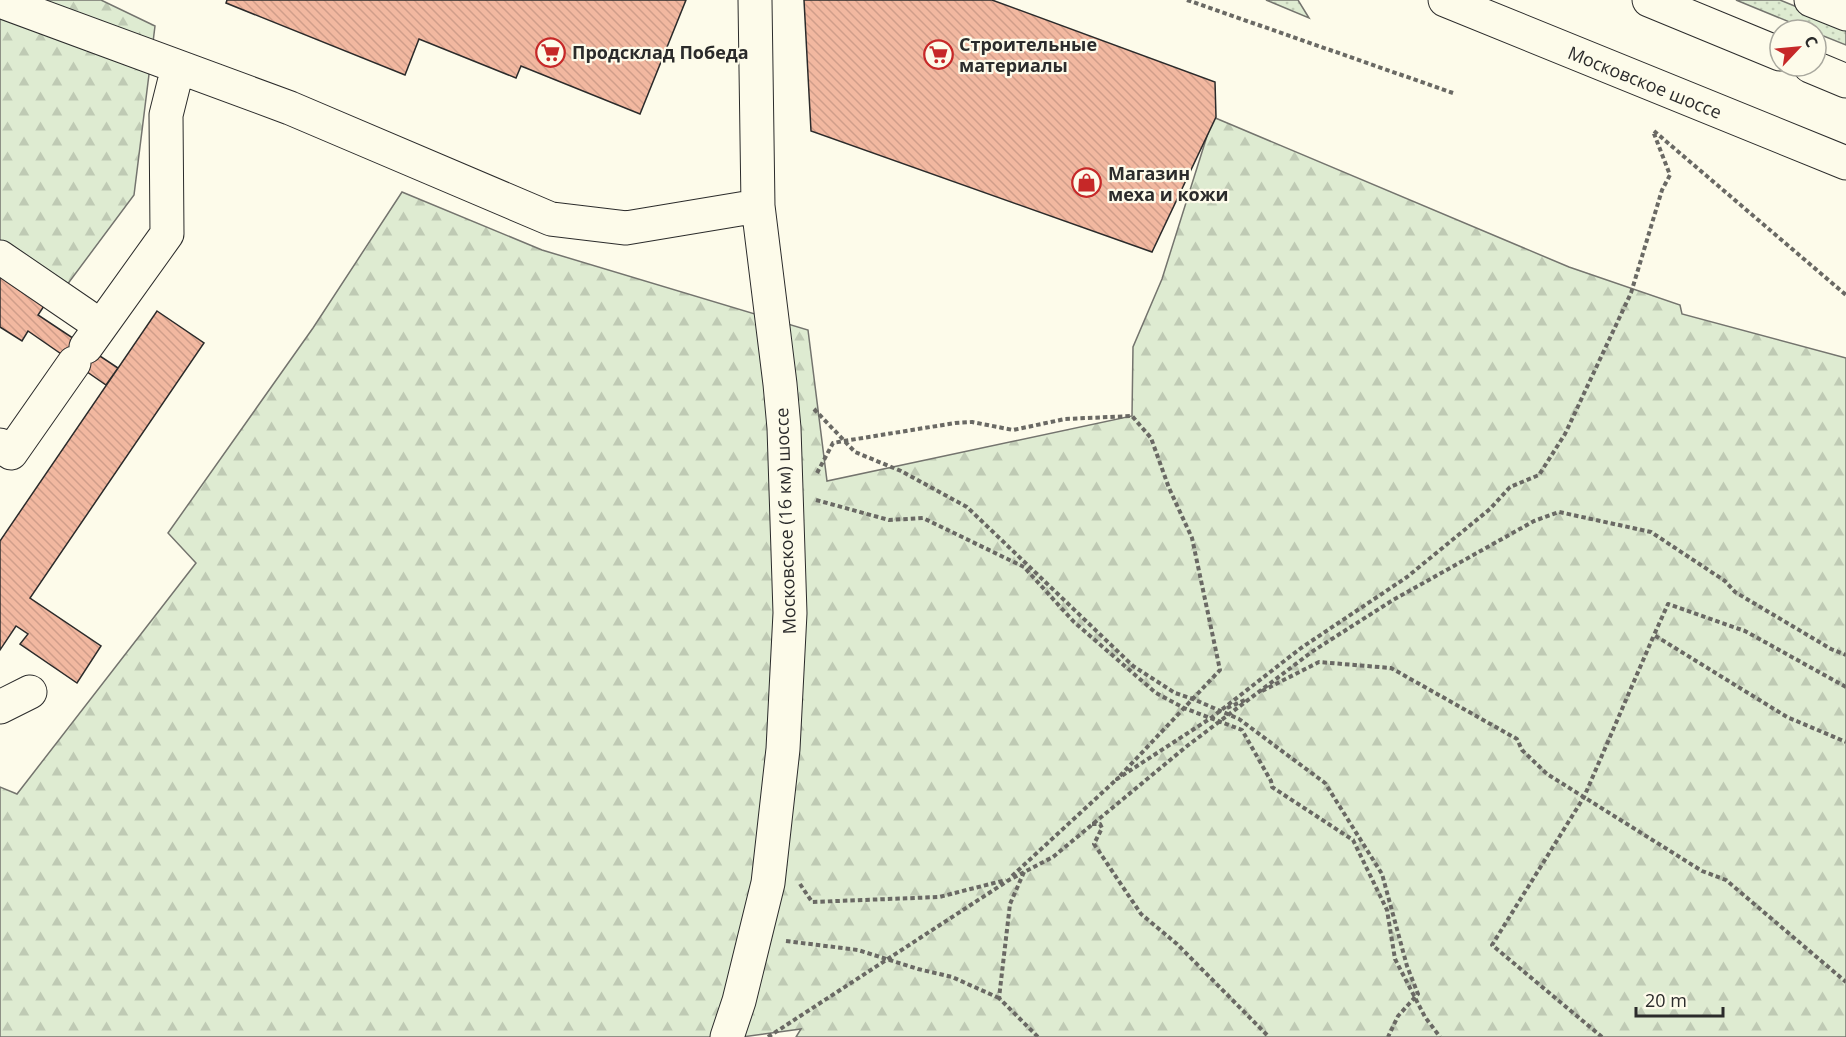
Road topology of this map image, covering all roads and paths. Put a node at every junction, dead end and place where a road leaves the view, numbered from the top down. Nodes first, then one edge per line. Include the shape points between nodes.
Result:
1 (755, 0) edge
2 (1187, 0) edge
3 (1445, 0) edge
4 (1649, 0) edge
5 (1811, 0) edge
6 (0, 1) edge
7 (1846, 14) edge
8 (1768, 49) edge
9 (178, 67) junction
10 (1828, 74) edge
11 (1846, 81) edge
12 (1453, 93) dead end
13 (1846, 163) edge
14 (758, 206) junction
15 (0, 257) edge
16 (1846, 295) edge
17 (87, 346) junction
18 (844, 441) junction
19 (4, 454) edge
20 (816, 474) dead end
21 (811, 499) dead end
22 (1654, 635) junction
23 (1846, 655) edge
24 (1846, 687) edge
25 (30, 692) dead end
26 (1251, 698) junction
27 (1193, 699) junction
28 (0, 707) edge
29 (1184, 708) junction
30 (1221, 711) junction
31 (1229, 715) junction
32 (1211, 718) junction
33 (1220, 722) junction
34 (1846, 742) edge
35 (1117, 779) junction
36 (1584, 797) junction
37 (1092, 825) junction
38 (1025, 871) junction
39 (1008, 880) junction
40 (800, 883) dead end
41 (755, 936) junction
42 (889, 959) junction
43 (1846, 982) edge
44 (1414, 997) junction
45 (999, 998) junction
46 (727, 1037) edge
47 (768, 1037) edge
48 (1038, 1037) edge
49 (1269, 1037) edge
50 (1388, 1037) edge
51 (1440, 1037) edge
52 (1602, 1037) edge

1 - 14 street, Московское (16 км) шоссе
2 - 12 path
3 - 13 street, Московское шоссе
4 - 8 street
5 - 7 street
6 - 9 street
9 - 14 street via 290,108 551,219 626,228
9 - 17 street via 166,115 167,234
10 - 11 street
14 - 41 street, Московское (16 км) шоссе via 784,428 790,613 782,759 768,883
15 - 17 street
16 - 30 path via 1653,131 1670,175 1631,293 1565,434 1539,475 1510,487 1490,509 1407,577 1301,648
17 - 19 street
18 - 20 path via 833,443
18 - 27 path via 855,452 901,471 967,507 1133,666 1174,693
18 - 27 path via 955,423 972,422 1013,430 1065,419 1132,416 1151,438 1192,538 1201,578 1220,670
21 - 29 path via 889,520 922,518 1024,567 1074,622 1156,693
22 - 24 path via 1668,604 1744,631
22 - 34 path via 1787,717
22 - 36 path
23 - 26 path via 1735,592 1725,581 1651,532 1559,513 1534,521 1393,600 1313,651
25 - 28 street
26 - 30 path
26 - 31 path
26 - 36 path via 1319,662 1390,668 1516,739 1547,774
27 - 29 path
27 - 30 path
29 - 32 path
29 - 35 path
30 - 31 path
30 - 32 path
31 - 33 path
31 - 44 path via 1325,783 1382,874 1418,994
32 - 33 path
32 - 35 path
33 - 37 path
33 - 44 path via 1242,730 1272,787 1353,840 1387,910 1395,959
35 - 39 path
36 - 43 path via 1702,871 1726,880
36 - 52 path via 1492,945
37 - 38 path via 1053,857
37 - 49 path via 1100,824 1102,828 1094,844 1141,914 1178,944
38 - 39 path
38 - 45 path via 1010,904
39 - 40 path via 939,897 812,902
39 - 42 path
41 - 42 path via 858,950
41 - 46 street, Московское (16 км) шоссе
42 - 45 path via 952,977
42 - 47 path
44 - 50 path via 1398,1016
44 - 51 path
45 - 48 path

